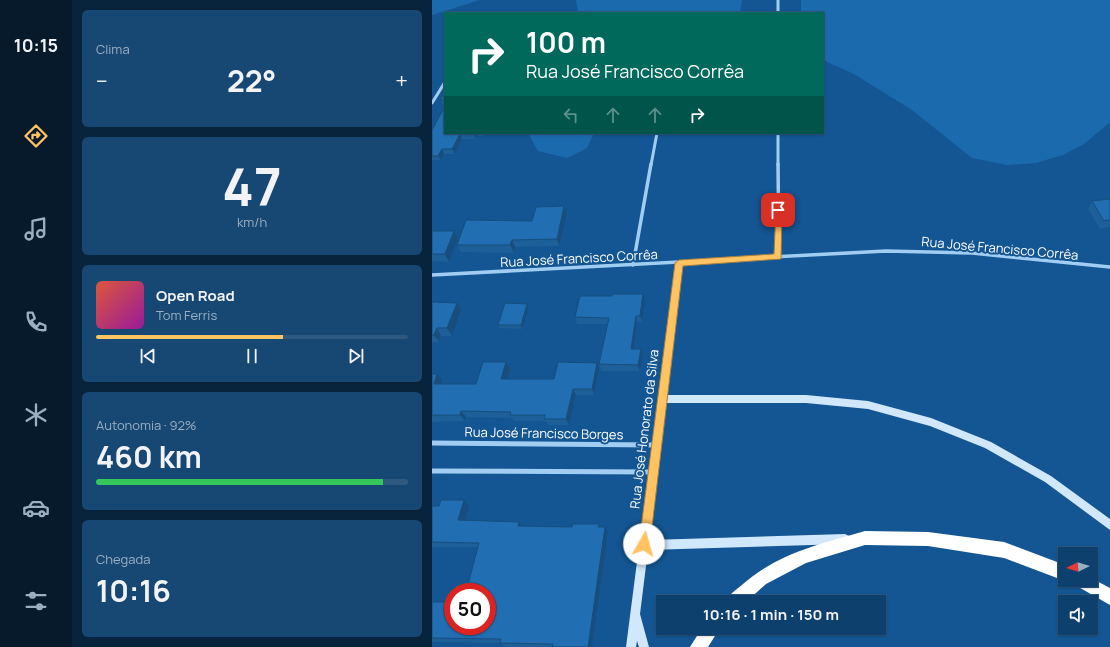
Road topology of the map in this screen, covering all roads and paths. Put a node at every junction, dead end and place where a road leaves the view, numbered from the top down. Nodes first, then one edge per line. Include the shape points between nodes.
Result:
1 (778, 0) edge
2 (778, 12) edge
3 (444, 84) edge
4 (432, 103) edge
5 (657, 134) edge
6 (778, 134) edge
7 (778, 257) junction
8 (679, 263) junction
9 (633, 265) junction
10 (1110, 267) edge
11 (432, 275) edge
12 (662, 398) junction
13 (432, 443) edge
14 (656, 446) junction
15 (432, 471) edge
16 (653, 472) junction
17 (1110, 525) edge
18 (865, 538) junction
19 (644, 544) junction
20 (1058, 570) edge
21 (1092, 587) edge
22 (742, 595) edge
23 (1110, 597) edge
24 (636, 611) junction
25 (707, 635) edge
26 (631, 647) edge
27 (644, 647) edge
28 (698, 647) edge

1 - 2 street
3 - 4 street
5 - 9 street
6 - 7 street
7 - 8 street, Rua José Francisco Corrêa
7 - 10 street, Rua José Francisco Corrêa via 929,251
8 - 9 street, Rua José Francisco Corrêa
8 - 12 street, Rua José Honorato da Silva
9 - 11 street, Rua José Francisco Corrêa
12 - 14 main road, Rua José Honorato da Silva
12 - 17 main road via 806,399 868,405 931,422 988,445 1048,479
13 - 14 street, Rua José Francisco Borges
14 - 16 main road, Rua José Honorato da Silva
15 - 16 street
16 - 19 main road, Rua José Honorato da Silva
18 - 19 main road
18 - 20 highway via 928,539 1004,550
18 - 22 highway via 803,556 761,579
19 - 24 main road, Rua José Honorato da Silva
21 - 23 highway
24 - 26 main road, Rua José Honorato da Silva
24 - 27 main road
25 - 28 highway

